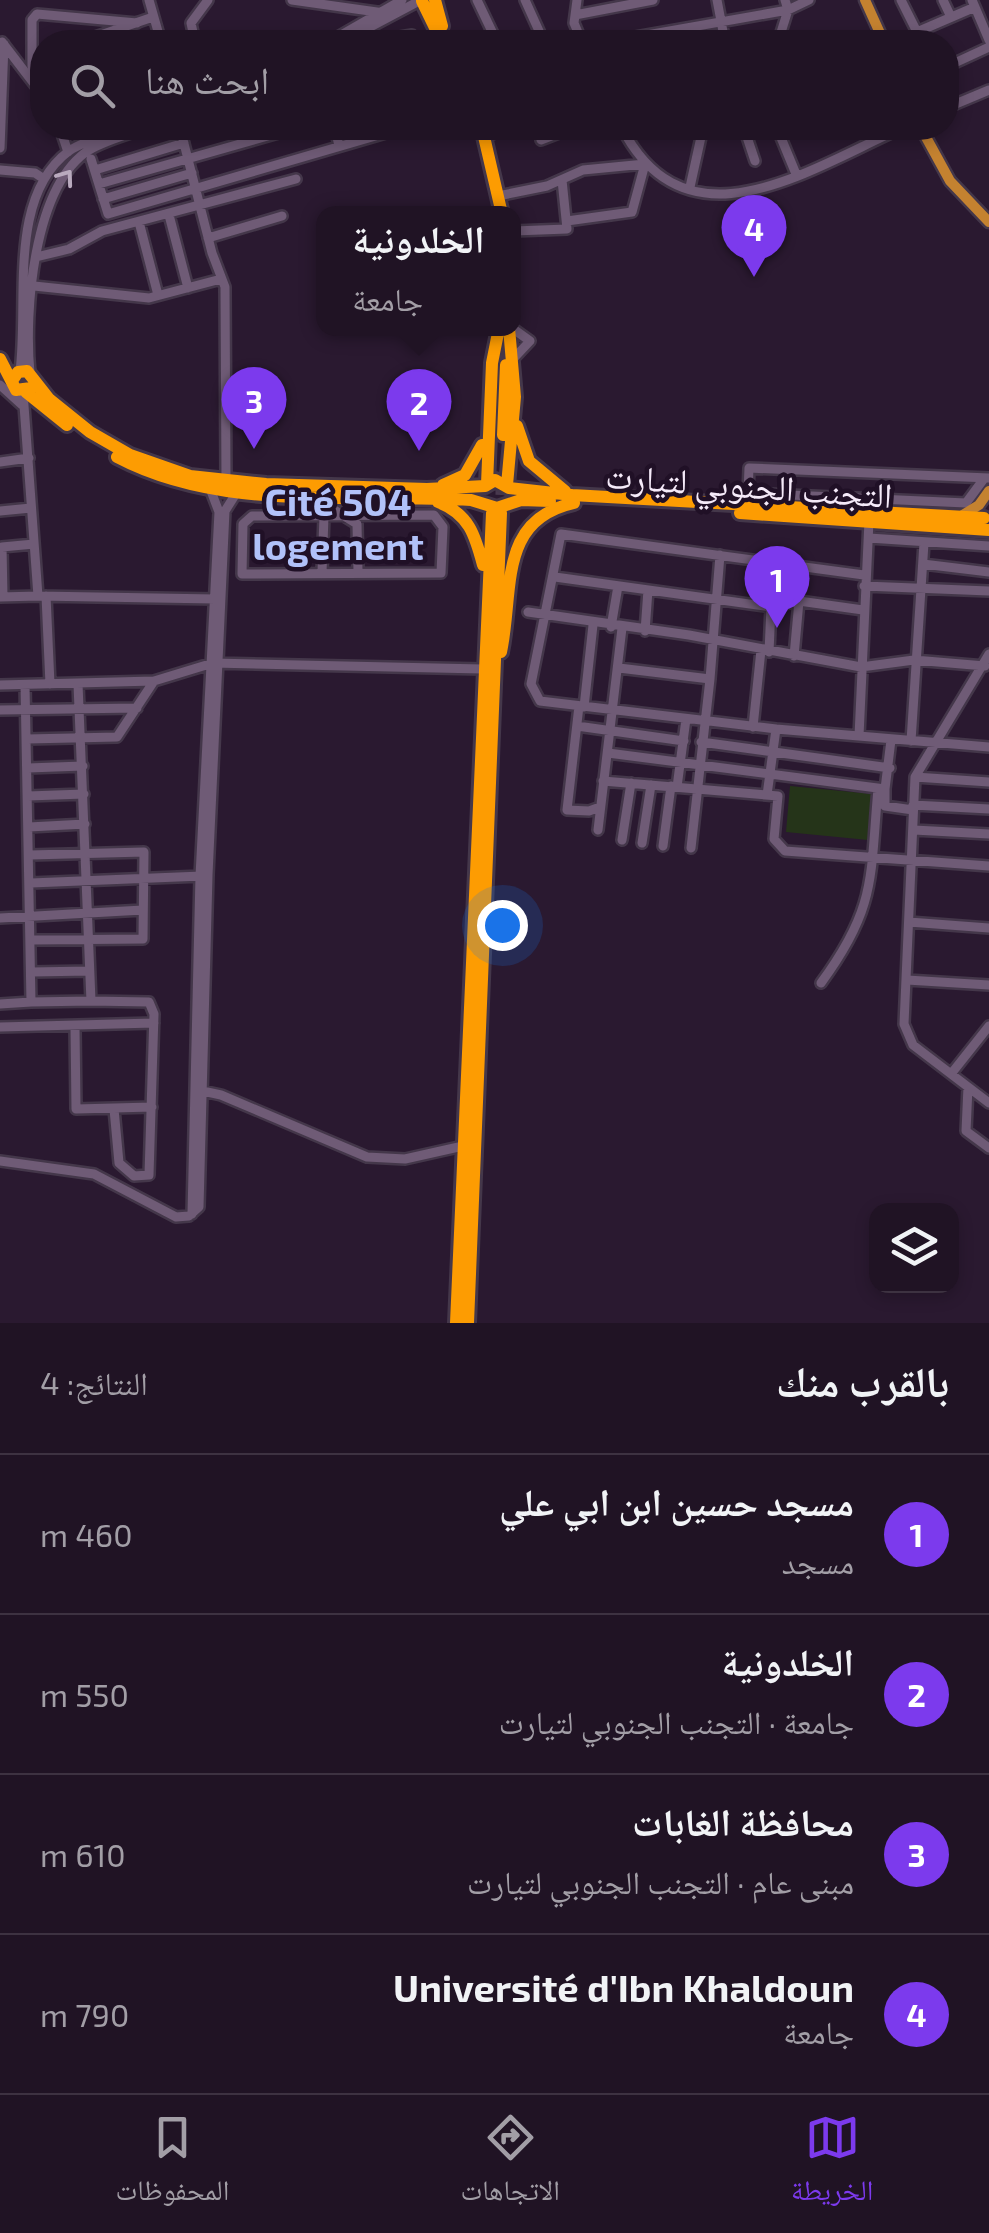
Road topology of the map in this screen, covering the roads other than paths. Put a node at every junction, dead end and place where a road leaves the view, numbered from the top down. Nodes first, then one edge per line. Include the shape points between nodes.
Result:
1 (149, 0) edge
2 (208, 0) edge
3 (292, 0) edge
4 (402, 0) edge
5 (433, 0) edge
6 (477, 0) edge
7 (526, 0) edge
8 (578, 0) edge
9 (652, 0) edge
10 (717, 0) edge
11 (809, 0) edge
12 (866, 0) edge
13 (902, 0) edge
14 (943, 0) edge
15 (421, 1) edge
16 (974, 3) edge
17 (787, 5) edge
18 (384, 13) junction
19 (575, 15) junction
20 (153, 17) junction
21 (951, 17) junction
22 (720, 20) junction
23 (137, 22) junction
24 (31, 30) edge
25 (114, 30) edge
26 (158, 30) edge
27 (192, 30) edge
28 (352, 30) edge
29 (365, 30) edge
30 (438, 30) edge
31 (442, 30) edge
32 (491, 30) edge
33 (539, 30) edge
34 (578, 30) edge
35 (669, 30) edge
36 (722, 30) edge
37 (781, 30) edge
38 (879, 30) edge
39 (915, 30) edge
40 (921, 30) edge
41 (30, 36) edge
42 (2, 42) edge
43 (989, 44) edge
44 (959, 60) edge
45 (30, 64) edge
46 (26, 67) junction
47 (30, 74) edge
48 (3, 76) junction
49 (989, 90) edge
50 (959, 103) edge
51 (64, 140) edge
52 (97, 140) edge
53 (114, 140) edge
54 (184, 140) edge
55 (251, 140) edge
56 (338, 140) edge
57 (352, 140) edge
58 (482, 140) edge
59 (483, 140) edge
60 (630, 140) edge
61 (700, 140) edge
62 (748, 140) edge
63 (782, 140) edge
64 (874, 140) edge
65 (928, 140) edge
66 (184, 143) junction
67 (339, 146) junction
68 (0, 148) edge
69 (68, 152) junction
70 (187, 157) junction
71 (91, 159) dead end
72 (755, 161) dead end
73 (645, 164) junction
74 (0, 170) edge
75 (94, 170) junction
76 (192, 173) junction
77 (796, 174) junction
78 (44, 179) junction
79 (296, 179) dead end
80 (562, 180) junction
81 (99, 184) junction
82 (196, 187) junction
83 (690, 187) junction
84 (498, 196) junction
85 (103, 199) junction
86 (198, 206) junction
87 (493, 206) edge
88 (500, 206) edge
89 (169, 215) junction
90 (282, 216) dead end
91 (566, 221) junction
92 (138, 222) junction
93 (989, 222) edge
94 (521, 230) edge
95 (208, 238) junction
96 (36, 256) junction
97 (221, 279) junction
98 (34, 286) junction
99 (188, 288) junction
100 (158, 296) junction
101 (521, 335) edge
102 (498, 336) edge
103 (499, 336) edge
104 (509, 336) edge
105 (511, 336) edge
106 (0, 357) edge
107 (513, 365) junction
108 (18, 386) edge
109 (515, 397) junction
110 (490, 398) junction
111 (29, 458) junction
112 (0, 462) edge
113 (912, 476) junction
114 (987, 483) edge
115 (232, 486) junction
116 (211, 490) junction
117 (427, 493) junction
118 (497, 494) junction
119 (308, 495) junction
120 (363, 496) junction
121 (989, 498) edge
122 (573, 499) junction
123 (910, 501) junction
124 (32, 508) junction
125 (0, 512) edge
126 (324, 516) junction
127 (347, 516) junction
128 (959, 516) junction
129 (869, 521) junction
130 (987, 525) edge
131 (868, 538) junction
132 (924, 542) junction
133 (34, 544) junction
134 (989, 546) edge
135 (720, 554) junction
136 (924, 564) junction
137 (483, 565) junction
138 (322, 572) junction
139 (358, 572) junction
140 (989, 572) edge
141 (555, 578) junction
142 (864, 580) junction
143 (618, 586) junction
144 (920, 589) junction
145 (648, 590) junction
146 (989, 590) edge
147 (42, 596) junction
148 (2, 597) edge
149 (215, 598) junction
150 (715, 599) junction
151 (799, 601) junction
152 (771, 606) junction
153 (863, 610) junction
154 (528, 612) dead end
155 (548, 617) junction
156 (593, 625) junction
157 (617, 628) junction
158 (644, 630) junction
159 (712, 641) junction
160 (765, 651) junction
161 (989, 654) edge
162 (794, 656) junction
163 (914, 660) junction
164 (216, 663) junction
165 (487, 665) junction
166 (984, 666) junction
167 (619, 668) junction
168 (862, 668) junction
169 (710, 679) junction
170 (154, 680) junction
171 (50, 684) junction
172 (78, 684) junction
173 (0, 685) edge
174 (25, 685) junction
175 (582, 707) junction
176 (79, 708) junction
177 (136, 708) junction
178 (0, 710) edge
179 (25, 710) junction
180 (615, 711) junction
181 (686, 720) junction
182 (704, 722) junction
183 (577, 726) junction
184 (753, 726) junction
185 (776, 729) junction
186 (611, 732) junction
187 (860, 736) junction
188 (81, 738) junction
189 (27, 740) junction
190 (891, 740) junction
191 (684, 741) junction
192 (911, 741) junction
193 (701, 742) junction
194 (935, 743) junction
195 (989, 747) edge
196 (608, 753) junction
197 (773, 753) junction
198 (680, 763) junction
199 (699, 764) junction
200 (82, 766) junction
201 (28, 768) junction
202 (890, 768) junction
203 (770, 774) junction
204 (915, 778) junction
205 (603, 781) junction
206 (989, 782) edge
207 (631, 783) junction
208 (651, 785) junction
209 (674, 786) junction
210 (696, 789) junction
211 (881, 789) junction
212 (84, 794) junction
213 (767, 795) junction
214 (28, 796) junction
215 (600, 806) junction
216 (913, 808) junction
217 (989, 809) edge
218 (85, 824) junction
219 (29, 827) junction
220 (598, 830) dead end
221 (914, 830) junction
222 (989, 834) edge
223 (622, 840) dead end
224 (642, 843) dead end
225 (663, 846) dead end
226 (692, 848) dead end
227 (84, 853) junction
228 (30, 855) junction
229 (869, 858) junction
230 (913, 864) junction
231 (989, 866) edge
232 (204, 876) junction
233 (144, 879) junction
234 (31, 884) junction
235 (86, 884) junction
236 (144, 910) junction
237 (87, 911) junction
238 (31, 914) junction
239 (0, 918) edge
240 (910, 922) junction
241 (989, 928) edge
242 (32, 940) junction
243 (88, 940) junction
244 (88, 971) junction
245 (32, 972) junction
246 (907, 980) junction
247 (821, 983) dead end
248 (989, 985) edge
249 (475, 995) junction
250 (31, 1002) junction
251 (91, 1002) junction
252 (0, 1004) edge
253 (154, 1023) junction
254 (989, 1026) edge
255 (0, 1027) edge
256 (75, 1028) junction
257 (951, 1074) junction
258 (968, 1087) junction
259 (200, 1091) junction
260 (989, 1103) edge
261 (152, 1107) junction
262 (114, 1109) junction
263 (463, 1146) junction
264 (989, 1148) edge
265 (0, 1162) edge
266 (456, 1323) edge
267 (468, 1323) edge

1 - 20 street
2 - 27 street via 190,22
3 - 18 street
4 - 18 street
5 - 15 street
5 - 31 highway
6 - 32 street
7 - 33 street
8 - 19 street
9 - 19 street
10 - 22 street
11 - 17 street
12 - 38 main road
13 - 39 street
14 - 21 street
15 - 29 street
15 - 30 highway
16 - 21 street
16 - 43 street
17 - 22 street
17 - 37 street
18 - 28 street
19 - 34 street
20 - 23 street
20 - 26 street
21 - 40 street
22 - 35 street
22 - 36 street
23 - 24 street via 37,14
23 - 25 street
41 - 46 street
42 - 46 street
42 - 48 street
43 - 44 street
45 - 46 street
46 - 47 street
46 - 48 street
48 - 68 street
49 - 50 street
51 - 69 street
52 - 69 street
96 -> 53 street via 44,214 75,164
54 - 66 street
55 - 70 street
56 - 67 street
57 - 67 street
58 - 87 highway
59 - 84 highway
60 - 73 street
61 - 83 street
62 - 72 street
63 - 77 street
64 - 77 street
65 - 93 main road via 950,181
66 - 70 street
66 - 75 street
67 - 82 street
69 - 78 street
70 - 76 street
70 - 81 street
71 - 75 street
73 - 80 street via 583,170
73 - 83 street
73 - 91 street via 632,212
74 - 78 street via 35,172
75 - 81 street
76 - 82 street
76 - 85 street
77 - 83 street via 753,194 718,198
78 - 108 street via 28,244
79 - 86 street
80 - 84 street
80 - 91 street
81 - 85 street
82 - 85 street via 108,214
82 - 86 street
84 - 88 highway
86 - 89 street
86 - 95 street
89 - 92 street
89 - 99 street
90 - 95 street
91 - 94 street via 568,229
92 - 96 street
92 - 100 street
95 - 97 street
96 - 98 street
97 - 99 street
97 - 115 street
98 - 100 street
98 - 108 street
99 - 100 street
101 - 107 street via 530,341
102 - 110 highway
103 - 118 highway
104 - 118 highway
105 - 107 highway
106 - 108 highway
107 - 109 highway
108 - 111 street
108 - 115 highway, التجنب الجنوبي لتيارت via 130,455
108 - 116 highway, التجنب الجنوبي لتيارت via 138,469
109 - 118 highway
109 - 122 highway via 529,461
110 - 117 highway via 473,466
110 - 118 highway
111 - 112 street
111 - 124 street
113 - 114 street
113 - 123 street
113 - 123 street via 749,468 748,492
114 - 123 street via 966,503
114 - 128 main road via 979,506
115 - 116 highway, التجنب الجنوبي لتيارت
115 - 117 highway, التجنب الجنوبي لتيارت
115 - 119 highway, التجنب الجنوبي لتيارت
115 - 164 street
116 - 149 street via 218,509
117 - 118 highway, التجنب الجنوبي لتيارت
117 - 120 highway, التجنب الجنوبي لتيارت
117 - 137 highway via 472,527
118 - 122 highway, التجنب الجنوبي لتيارت
118 - 137 highway
118 - 165 highway via 504,606
119 - 120 highway, التجنب الجنوبي لتيارت
119 - 127 street
120 - 127 street
121 - 130 main road
122 - 128 highway, التجنب الجنوبي لتيارت
122 - 129 highway, التجنب الجنوبي لتيارت
122 - 165 highway via 534,520 518,544
124 - 125 street
124 - 133 street
126 - 127 street
126 - 138 street
126 - 138 street via 252,516 243,524 242,574
127 - 139 street via 357,524
127 - 139 street via 434,516 444,527 441,573
128 - 130 highway, التجنب الجنوبي لتيارت
129 - 130 highway, التجنب الجنوبي لتيارت
129 - 131 street
131 - 132 street
131 - 142 street
132 - 134 street
132 - 136 street
133 - 147 street
133 - 148 street via 2,546
135 - 141 street via 561,534
135 - 142 street
135 - 150 street
136 - 140 street
136 - 144 street
137 - 165 highway
138 - 139 street
141 - 143 street
141 - 155 street
142 - 144 street
142 - 153 street
143 - 145 street
143 - 157 street
144 - 146 street
144 - 163 street
145 - 150 street
145 - 158 street
147 - 148 street
147 - 149 street
147 - 171 street
149 - 164 street
150 - 152 street
150 - 159 street
151 - 152 street
151 - 153 street
151 - 162 street
152 - 160 street
153 - 168 street
154 - 155 street
155 - 156 street
155 - 175 street via 534,695 540,702
156 - 157 street
156 - 175 street
157 - 158 street
157 - 167 street
158 - 159 street
159 - 160 street
159 - 169 street
160 - 162 street
160 - 184 street
161 - 166 street
162 - 168 street
163 - 166 street
163 - 168 street
163 - 192 street
164 - 165 street
164 - 170 street
164 - 232 street
165 - 249 highway
166 - 194 street
167 - 169 street
167 - 180 street
168 - 187 street
169 - 182 street
170 - 172 street
170 - 177 street
171 - 172 street
171 - 174 street
172 - 176 street
173 - 174 street
174 - 179 street
175 - 180 street
175 - 183 street
176 - 177 street
176 - 179 street
176 - 188 street
177 - 188 street via 117,738
178 - 179 street
179 - 189 street
180 - 181 street
180 - 186 street
181 - 182 street
181 - 191 street
182 - 184 street
182 - 193 street
183 - 186 street
183 - 215 street via 567,810
184 - 185 street
185 - 187 street
185 - 197 street
186 - 191 street
186 - 196 street
187 - 190 street
188 - 189 street
188 - 200 street
189 - 201 street
190 - 192 street
190 - 202 street
191 - 198 street
192 - 194 street
193 - 197 street
193 - 199 street
194 - 195 street
194 - 204 street
196 - 198 street
196 - 205 street
197 - 202 street
197 - 203 street
198 - 199 street
198 - 209 street
199 - 203 street
199 - 210 street
200 - 201 street
200 - 212 street
201 - 214 street
202 - 211 street
203 - 211 street
203 - 213 street
204 - 206 street
204 - 216 street
205 - 207 street
205 - 215 street
207 - 208 street
207 - 223 street
208 - 209 street
208 - 224 street
209 - 210 street
209 - 225 street
210 - 213 street
210 - 226 street
211 - 216 street via 886,806
211 - 229 street
212 - 214 street
212 - 218 street
213 - 229 street via 778,796 774,839 785,851
214 - 219 street
215 - 220 street
216 - 217 street
216 - 221 street
218 - 219 street
218 - 227 street
219 - 228 street
221 - 222 street
221 - 230 street
227 - 228 street
227 - 233 street via 144,852
227 - 235 street
228 - 234 street
229 - 230 street
229 - 247 street via 870,896 850,943
230 - 231 street
230 - 240 street
232 - 233 street
232 - 259 street
233 - 235 street
233 - 236 street
234 - 235 street
234 - 238 street
235 - 237 street
236 - 237 street
236 - 243 street via 143,939
237 - 238 street
237 - 243 street
238 - 239 street
238 - 242 street
240 - 241 street
240 - 246 street
242 - 243 street
242 - 245 street
243 - 244 street
244 - 245 street
244 - 251 street
245 - 250 street
246 - 248 street
246 - 257 street via 909,1036
249 - 263 highway
249 - 267 highway
250 - 251 street
250 - 252 street
251 - 253 street via 149,1002
253 - 256 street
253 - 261 street
254 - 257 street
255 - 256 street
256 - 262 street via 76,1109
257 - 258 street
258 - 260 street
258 - 264 street via 966,1131
259 - 263 street via 367,1157 405,1159
259 - 265 street via 192,1214 161,1212 87,1172
261 - 262 street
261 - 262 street via 149,1175 134,1176 114,1152
263 - 266 highway

